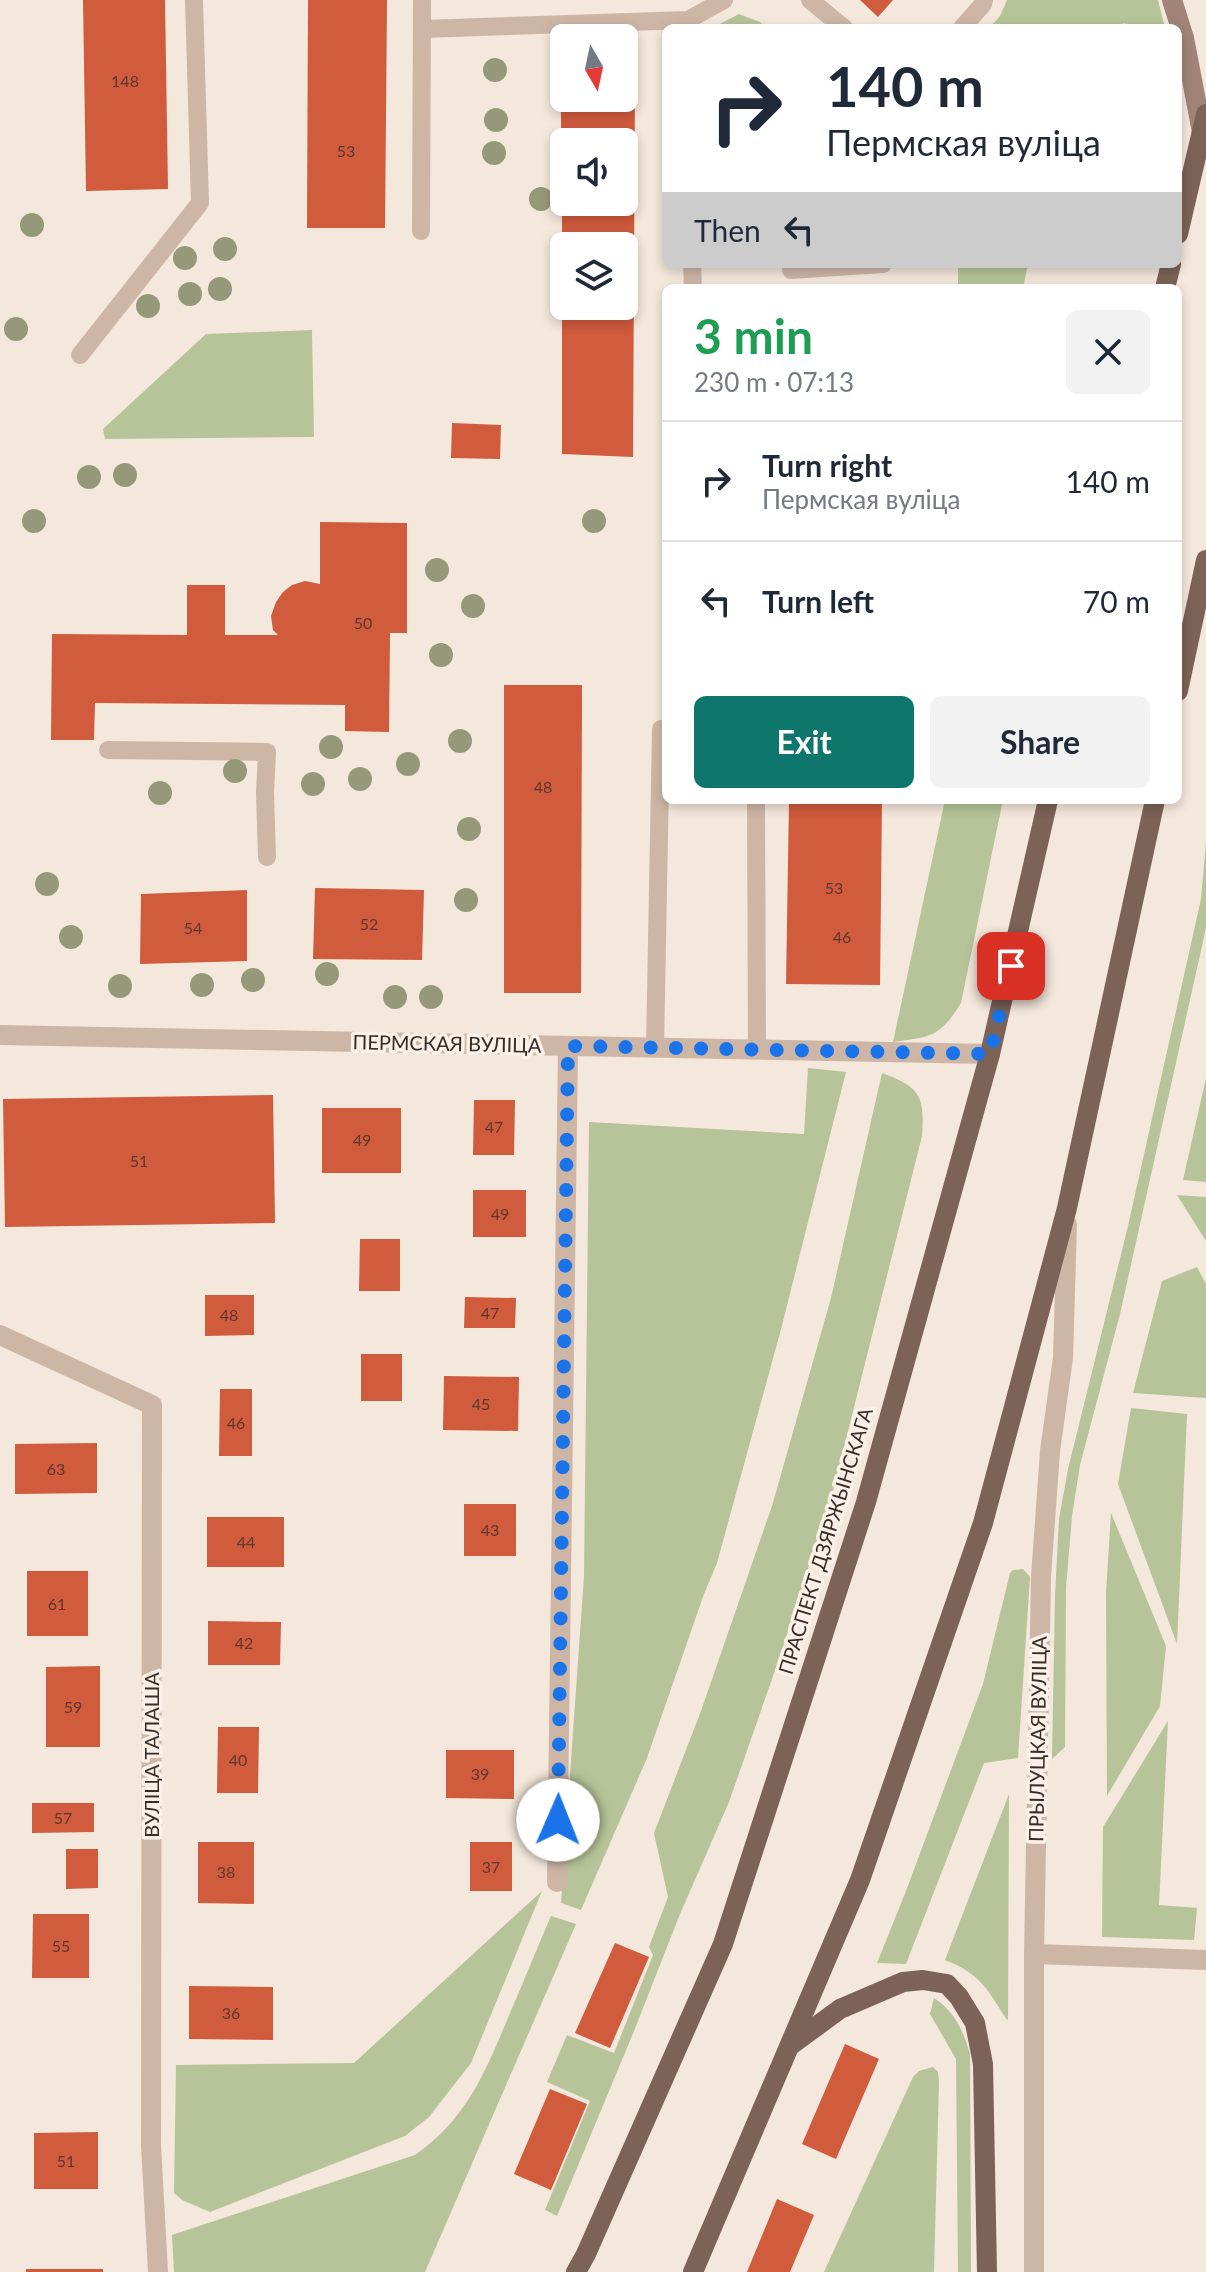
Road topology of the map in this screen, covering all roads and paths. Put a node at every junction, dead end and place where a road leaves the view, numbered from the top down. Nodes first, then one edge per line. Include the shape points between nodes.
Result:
1 (194, 0) edge
2 (422, 0) edge
3 (688, 0) edge
4 (724, 0) edge
5 (810, 0) edge
6 (984, 0) edge
7 (1172, 0) edge
8 (662, 24) edge
9 (688, 24) edge
10 (839, 24) edge
11 (966, 24) edge
12 (1180, 24) edge
13 (422, 29) junction
14 (1182, 32) edge
15 (1204, 123) edge
16 (1182, 217) edge
17 (421, 231) dead end
18 (846, 268) edge
19 (790, 274) edge
20 (80, 355) dead end
21 (1206, 560) edge
22 (1182, 672) edge
23 (661, 729) dead end
24 (108, 750) dead end
25 (756, 804) edge
26 (1047, 804) edge
27 (1154, 804) edge
28 (267, 857) dead end
29 (0, 1035) edge
30 (568, 1046) junction
31 (655, 1048) junction
32 (757, 1050) junction
33 (990, 1054) junction
34 (1067, 1208) junction
35 (0, 1335) edge
36 (557, 1882) dead end
37 (1034, 1954) junction
38 (1206, 1960) edge
39 (791, 2045) junction
40 (158, 2272) edge
41 (576, 2272) edge
42 (693, 2272) edge
43 (987, 2272) edge
44 (1034, 2272) edge

1 - 20 lane via 200,203
2 - 13 lane
3 - 9 lane
4 - 9 lane
5 - 10 lane
6 - 11 lane
7 - 12 main road
8 - 13 lane
13 - 17 lane
14 - 15 main road
15 - 16 main road
18 - 19 lane
21 - 22 main road
23 - 31 lane
24 - 28 lane via 267,752
25 - 32 lane
26 - 33 main road, ПРАСПЕКТ ДЗЯРЖЫНСКАГА
27 - 34 main road
29 - 30 street, ПЕРМСКАЯ ВУЛІЦА
30 - 31 street, ПЕРМСКАЯ ВУЛІЦА
30 - 36 street
31 - 32 street, ПЕРМСКАЯ ВУЛІЦА
32 - 33 street, ПЕРМСКАЯ ВУЛІЦА
33 - 41 main road, ПРАСПЕКТ ДЗЯРЖЫНСКАГА via 866,1502 723,1944
34 - 37 street, ПРЫЛУЦКАЯ ВУЛІЦА via 1063,1358 1041,1577
34 - 39 main road via 983,1523 860,1880
35 - 40 street, ВУЛІЦА ТАЛАША via 152,1405 151,2145
37 - 38 street
37 - 44 street, ПРЫЛУЦКАЯ ВУЛІЦА
39 - 42 main road
39 - 43 main road via 840,2009 903,1982 947,1984 959,1997 975,2023 983,2064

